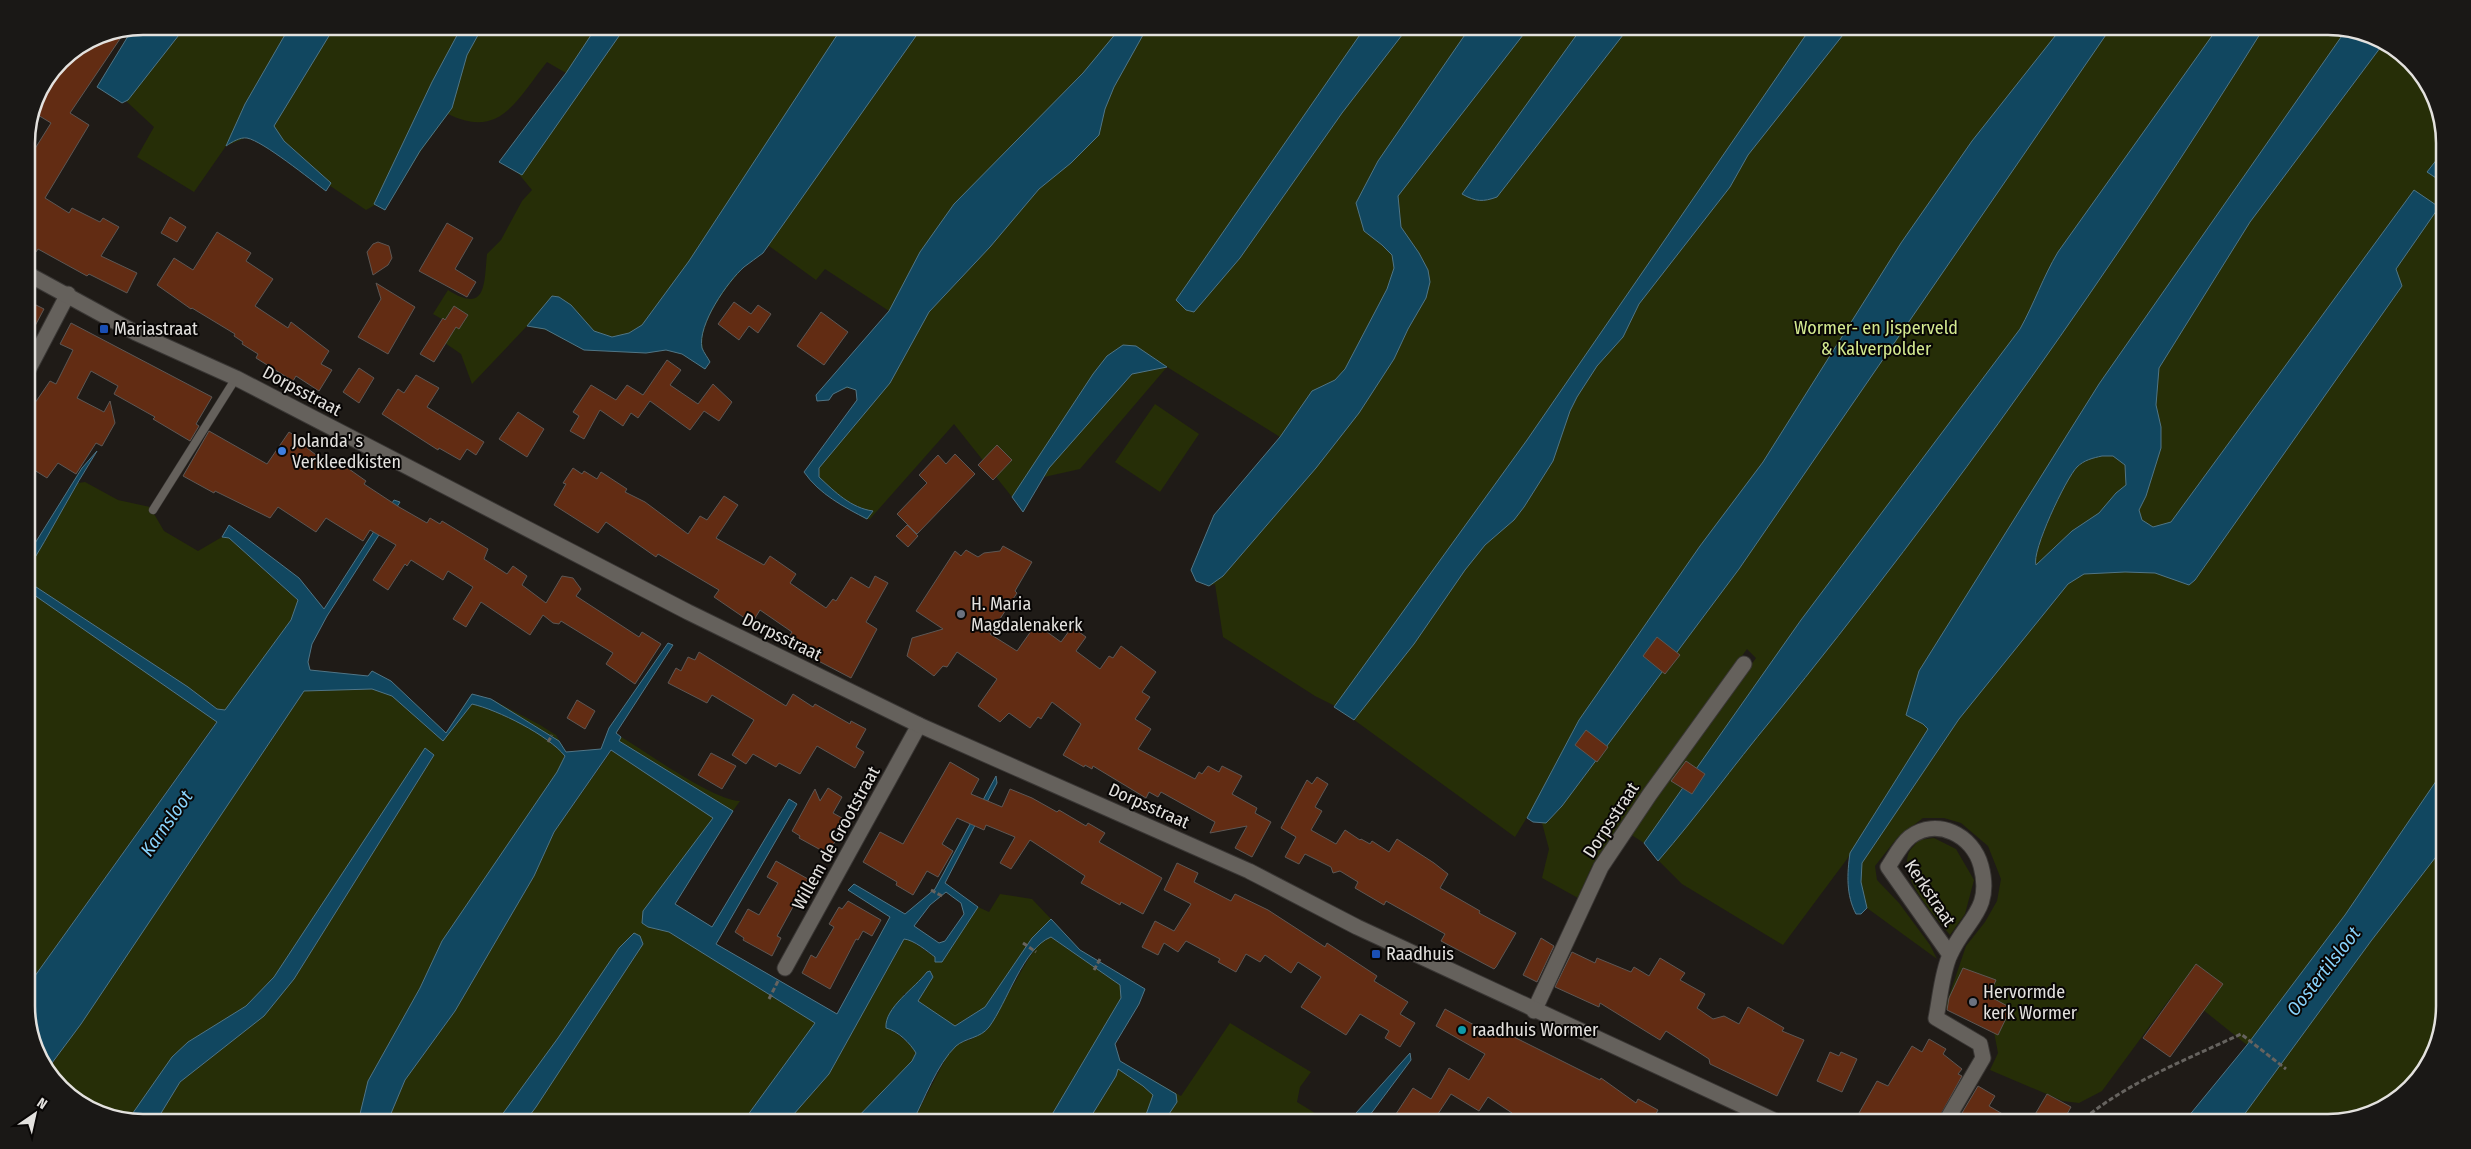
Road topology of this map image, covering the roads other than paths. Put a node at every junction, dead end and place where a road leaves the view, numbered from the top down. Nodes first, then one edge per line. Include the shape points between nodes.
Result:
1 (35, 278) edge
2 (68, 294) junction
3 (35, 357) edge
4 (236, 378) junction
5 (153, 510) dead end
6 (1744, 664) dead end
7 (919, 725) junction
8 (1950, 955) junction
9 (783, 971) road end
10 (1534, 1010) junction
11 (1760, 1114) edge
12 (1950, 1114) edge

1 - 2 street, Dorpsstraat
2 - 3 street
2 - 4 street, Dorpsstraat via 136,333
4 - 5 lane
4 - 7 street, Dorpsstraat via 671,603
6 - 10 street, Dorpsstraat via 1601,868
7 - 9 street, Willem de Grootstraat
7 - 10 street, Dorpsstraat via 1249,871 1357,927
8 - 8 street, Kerkstraat via 1979,910 1985,888 1981,864 1963,836 1930,827 1908,838 1888,867
8 - 12 street, Kerkstraat via 1936,1018 1980,1044 1983,1058
10 - 11 street, Dorpsstraat

